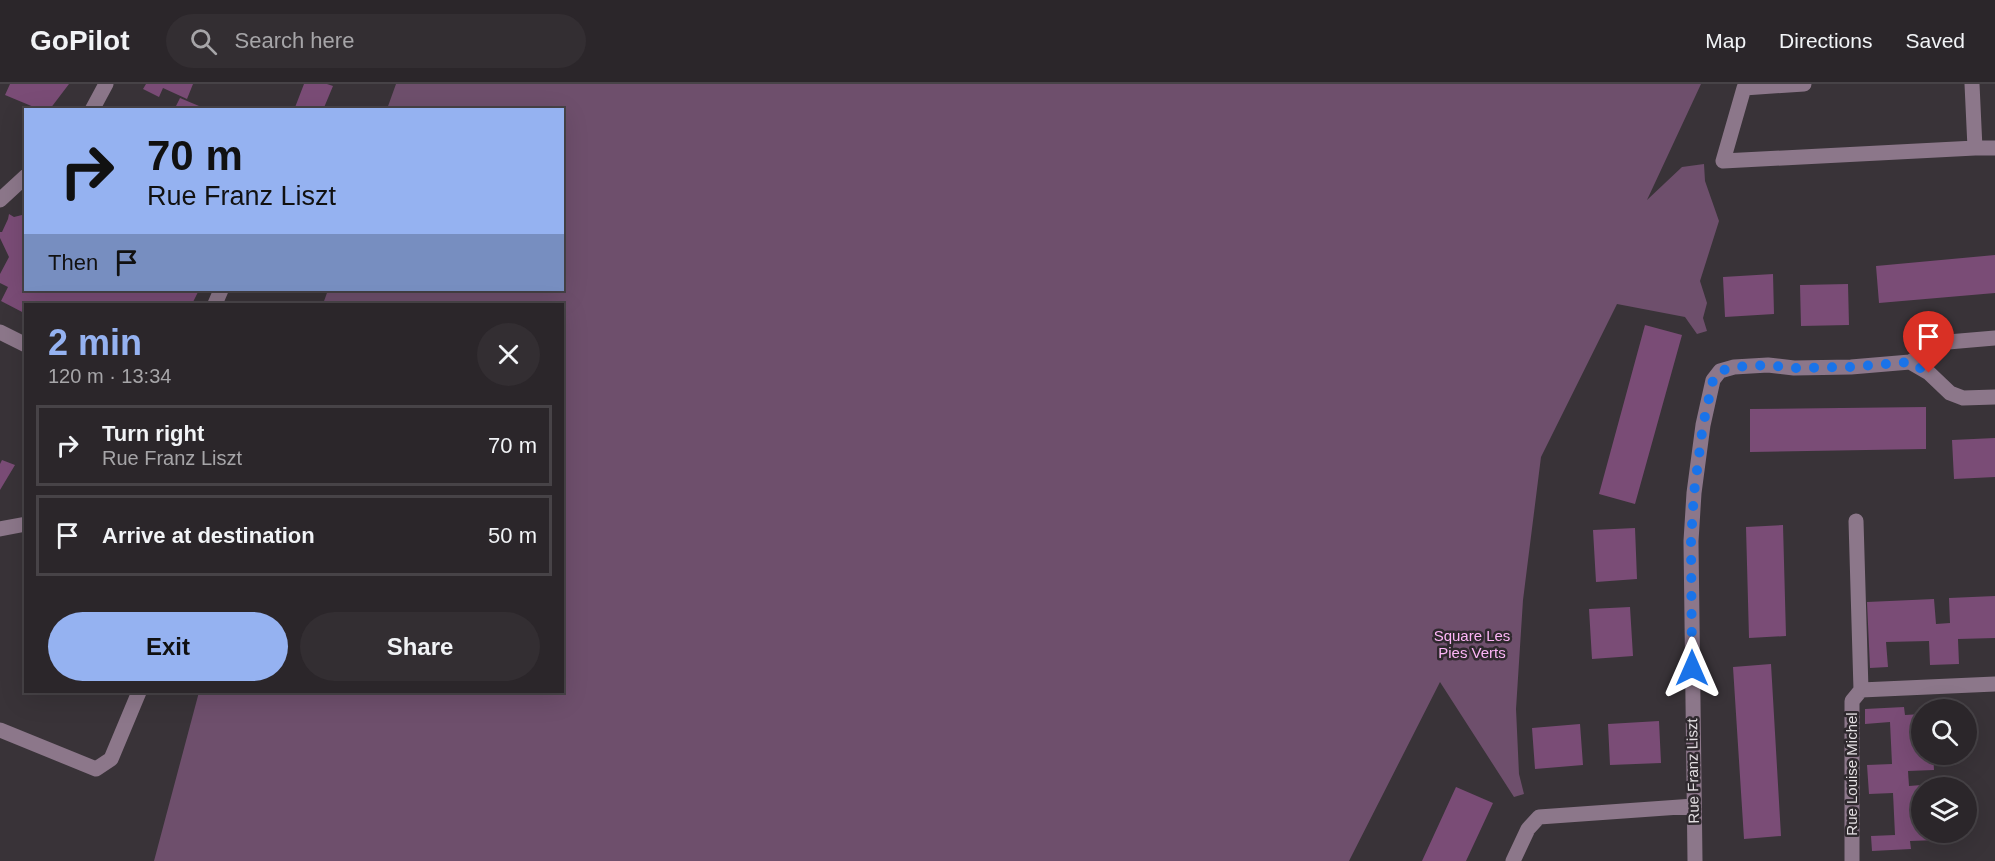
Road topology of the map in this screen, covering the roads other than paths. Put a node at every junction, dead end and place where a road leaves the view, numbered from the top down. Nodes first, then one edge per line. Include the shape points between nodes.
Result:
1 (106, 84) edge
2 (1804, 84) edge
3 (1972, 84) edge
4 (93, 108) edge
5 (1975, 148) junction
6 (1995, 148) edge
7 (24, 178) edge
8 (0, 200) edge
9 (0, 332) edge
10 (1995, 338) edge
11 (24, 344) edge
12 (1910, 362) junction
13 (1995, 397) edge
14 (1856, 521) dead end
15 (24, 524) edge
16 (0, 529) edge
17 (1995, 684) edge
18 (1861, 690) junction
19 (139, 693) edge
20 (0, 730) edge
21 (1694, 806) junction
22 (1513, 861) edge
23 (1695, 861) edge
24 (1852, 861) edge

1 - 4 street
2 - 5 street via 1744,88 1723,161
3 - 5 street
5 - 6 street
7 - 8 street
9 - 11 street
10 - 12 street, Rue Franz Liszt via 1948,342
12 - 13 street via 1950,393 1963,398
12 - 21 street, Rue Franz Liszt via 1840,368 1734,367 1720,371 1713,380 1703,425 1691,541
14 - 18 street, Rue Louise Michel
15 - 16 street
17 - 18 street, Rue Louise Michel
18 - 24 street, Rue Louise Michel via 1852,701
19 - 20 street via 111,759 96,770
21 - 22 street via 1539,817 1528,829
21 - 23 street, Rue Franz Liszt

